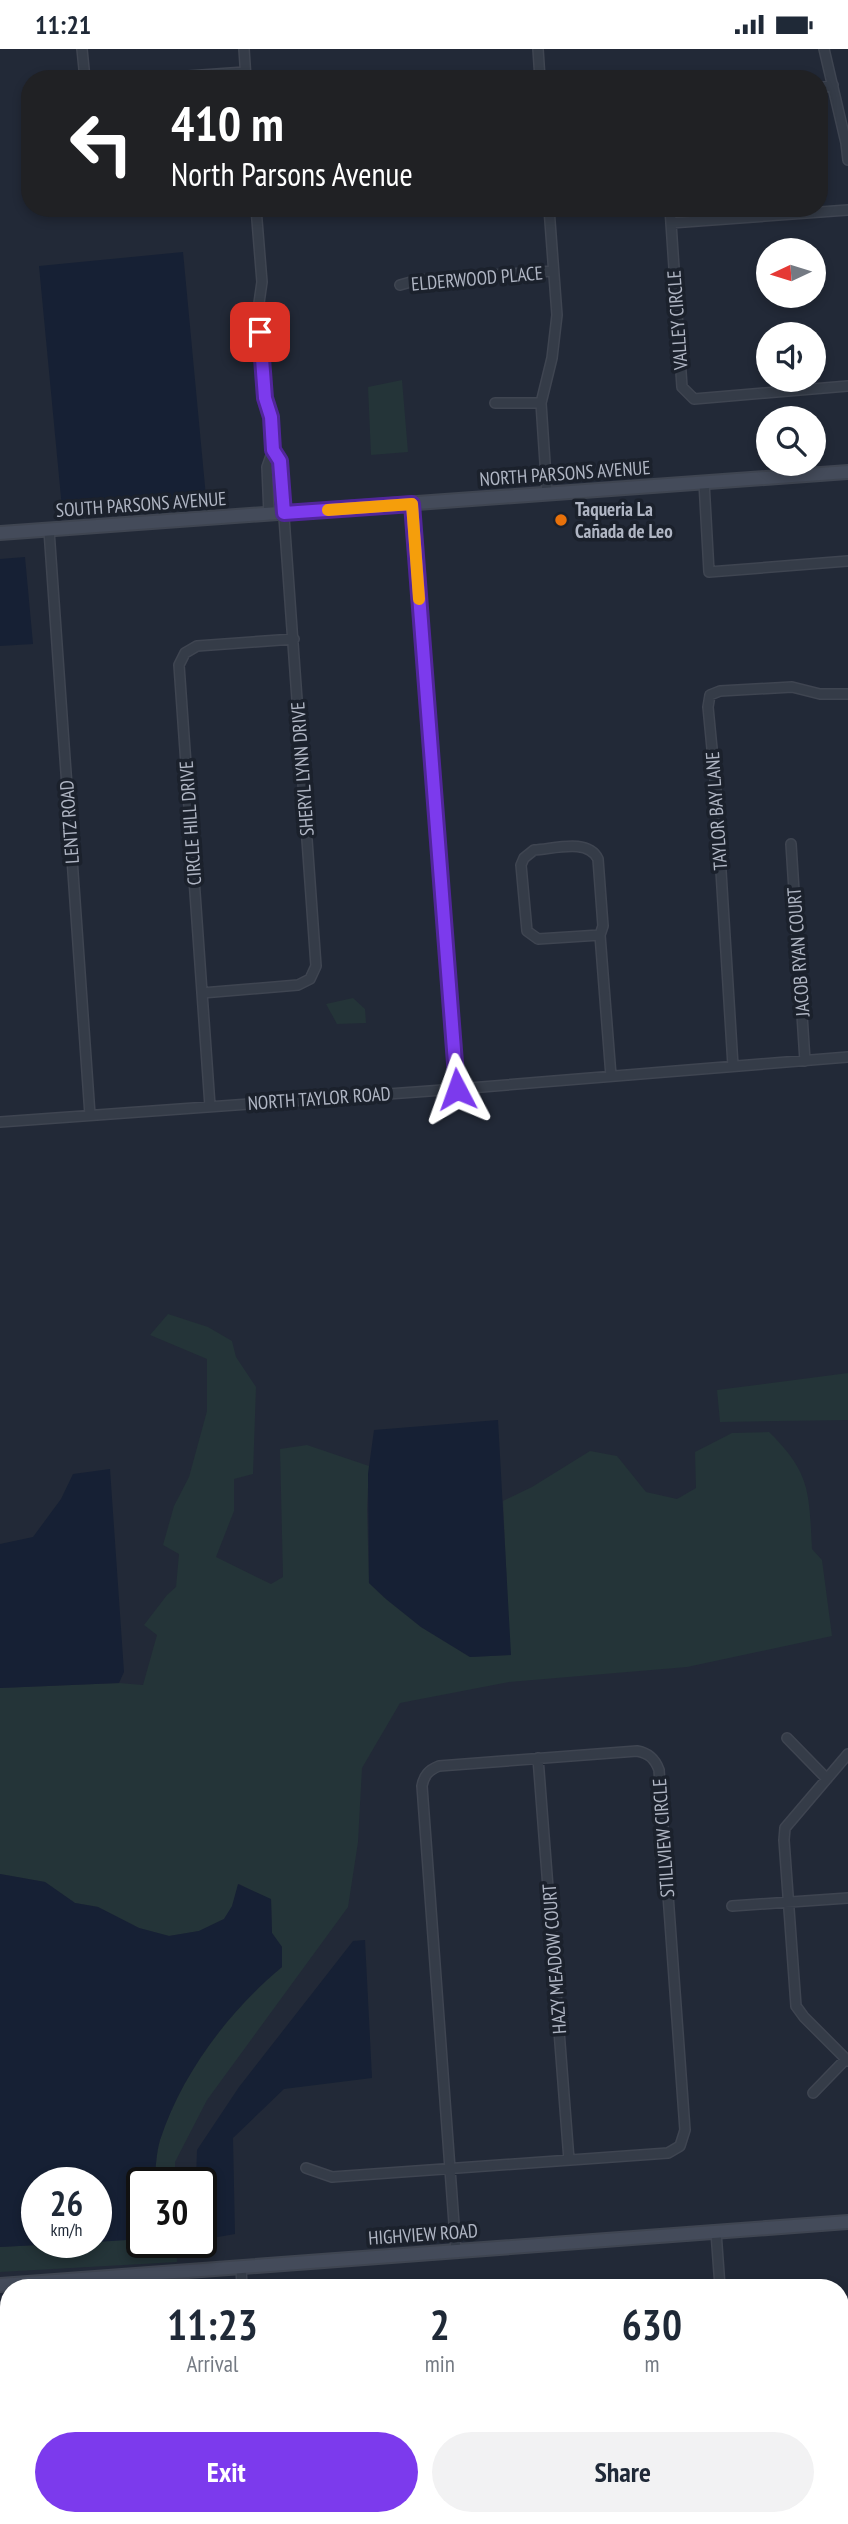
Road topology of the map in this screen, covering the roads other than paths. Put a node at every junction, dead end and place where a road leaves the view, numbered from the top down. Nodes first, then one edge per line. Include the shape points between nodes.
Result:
1 (82, 49) edge
2 (244, 49) edge
3 (538, 49) edge
4 (824, 49) edge
5 (84, 70) edge
6 (245, 70) edge
7 (539, 70) edge
8 (833, 85) junction
9 (828, 86) edge
10 (848, 160) edge
11 (848, 210) edge
12 (828, 211) edge
13 (257, 217) edge
14 (550, 217) edge
15 (671, 217) edge
16 (753, 217) edge
17 (671, 223) junction
18 (553, 271) junction
19 (400, 285) dead end
20 (848, 387) edge
21 (495, 403) dead end
22 (541, 403) junction
23 (273, 450) junction
24 (848, 472) edge
25 (704, 482) junction
26 (547, 493) junction
27 (412, 504) junction
28 (284, 513) junction
29 (269, 515) junction
30 (49, 530) junction
31 (0, 533) edge
32 (848, 561) edge
33 (294, 639) junction
34 (848, 694) edge
35 (791, 844) dead end
36 (600, 935) junction
37 (202, 993) junction
38 (848, 1057) edge
39 (805, 1061) junction
40 (733, 1066) junction
41 (611, 1076) junction
42 (457, 1089) junction
43 (210, 1106) junction
44 (90, 1115) junction
45 (0, 1122) edge
46 (787, 1738) dead end
47 (848, 1754) edge
48 (538, 1758) junction
49 (827, 1779) junction
50 (848, 1898) edge
51 (788, 1902) junction
52 (732, 1906) dead end
53 (847, 2060) edge
54 (813, 2093) dead end
55 (569, 2160) junction
56 (306, 2168) dead end
57 (450, 2169) junction
58 (848, 2222) edge
59 (716, 2232) junction
60 (456, 2251) junction
61 (241, 2267) junction
62 (128, 2279) edge
63 (242, 2279) edge
64 (719, 2279) edge

1 - 5 street
2 - 6 street
3 - 7 street
4 - 8 street
8 - 9 street
8 - 10 street
11 - 12 street
13 - 23 street, SHERYL LYNN DRIVE via 262,282 258,310
14 - 18 street
15 - 17 street, VALLEY CIRCLE
16 - 17 street
17 - 20 street, VALLEY CIRCLE via 682,387 694,399
18 - 19 street, ELDERWOOD PLACE
18 - 22 street via 556,338
21 - 22 street
22 - 26 street
23 - 28 street, SHERYL LYNN DRIVE via 280,461
23 - 29 street, SHERYL LYNN DRIVE via 267,467
24 - 25 main road, NORTH PARSONS AVENUE
25 - 26 main road, NORTH PARSONS AVENUE
25 - 32 street via 709,572
26 - 27 main road, NORTH PARSONS AVENUE
27 - 28 main road, NORTH PARSONS AVENUE
27 - 42 street
28 - 29 main road, SOUTH PARSONS AVENUE
28 - 33 street, SHERYL LYNN DRIVE
29 - 30 main road, SOUTH PARSONS AVENUE
30 - 31 main road, SOUTH PARSONS AVENUE
30 - 44 street, LENTZ ROAD
33 - 37 street, SHERYL LYNN DRIVE via 316,966 310,979 298,985
33 - 37 street, CIRCLE HILL DRIVE via 197,646 179,665
34 - 40 street, TAYLOR BAY LANE via 792,687 710,695
35 - 39 street, JACOB RYAN COURT
36 - 36 street via 603,926 595,853 584,846 528,854 521,865 527,931 538,939
36 - 41 street
37 - 43 street, CIRCLE HILL DRIVE
38 - 39 street, NORTH TAYLOR ROAD
39 - 40 street, NORTH TAYLOR ROAD
40 - 41 street, NORTH TAYLOR ROAD
41 - 42 street, NORTH TAYLOR ROAD
42 - 43 street, NORTH TAYLOR ROAD
43 - 44 street, NORTH TAYLOR ROAD
44 - 45 street, NORTH TAYLOR ROAD
46 - 49 street
47 - 49 street
48 - 55 street, HAZY MEADOW COURT
48 - 55 street, STILLVIEW CIRCLE via 637,1751 645,1752 659,1770 683,2140 668,2153
48 - 57 street, STILLVIEW CIRCLE via 439,1766 423,1779
49 - 51 street via 785,1828
50 - 51 street
51 - 52 street
51 - 53 street via 796,2005
53 - 54 street
55 - 57 street, STILLVIEW CIRCLE
56 - 57 street via 332,2177
57 - 60 street, STILLVIEW CIRCLE
58 - 59 main road, HIGHVIEW ROAD
59 - 60 main road, HIGHVIEW ROAD
59 - 64 street
60 - 61 main road, HIGHVIEW ROAD
61 - 62 main road, HIGHVIEW ROAD
61 - 63 street

